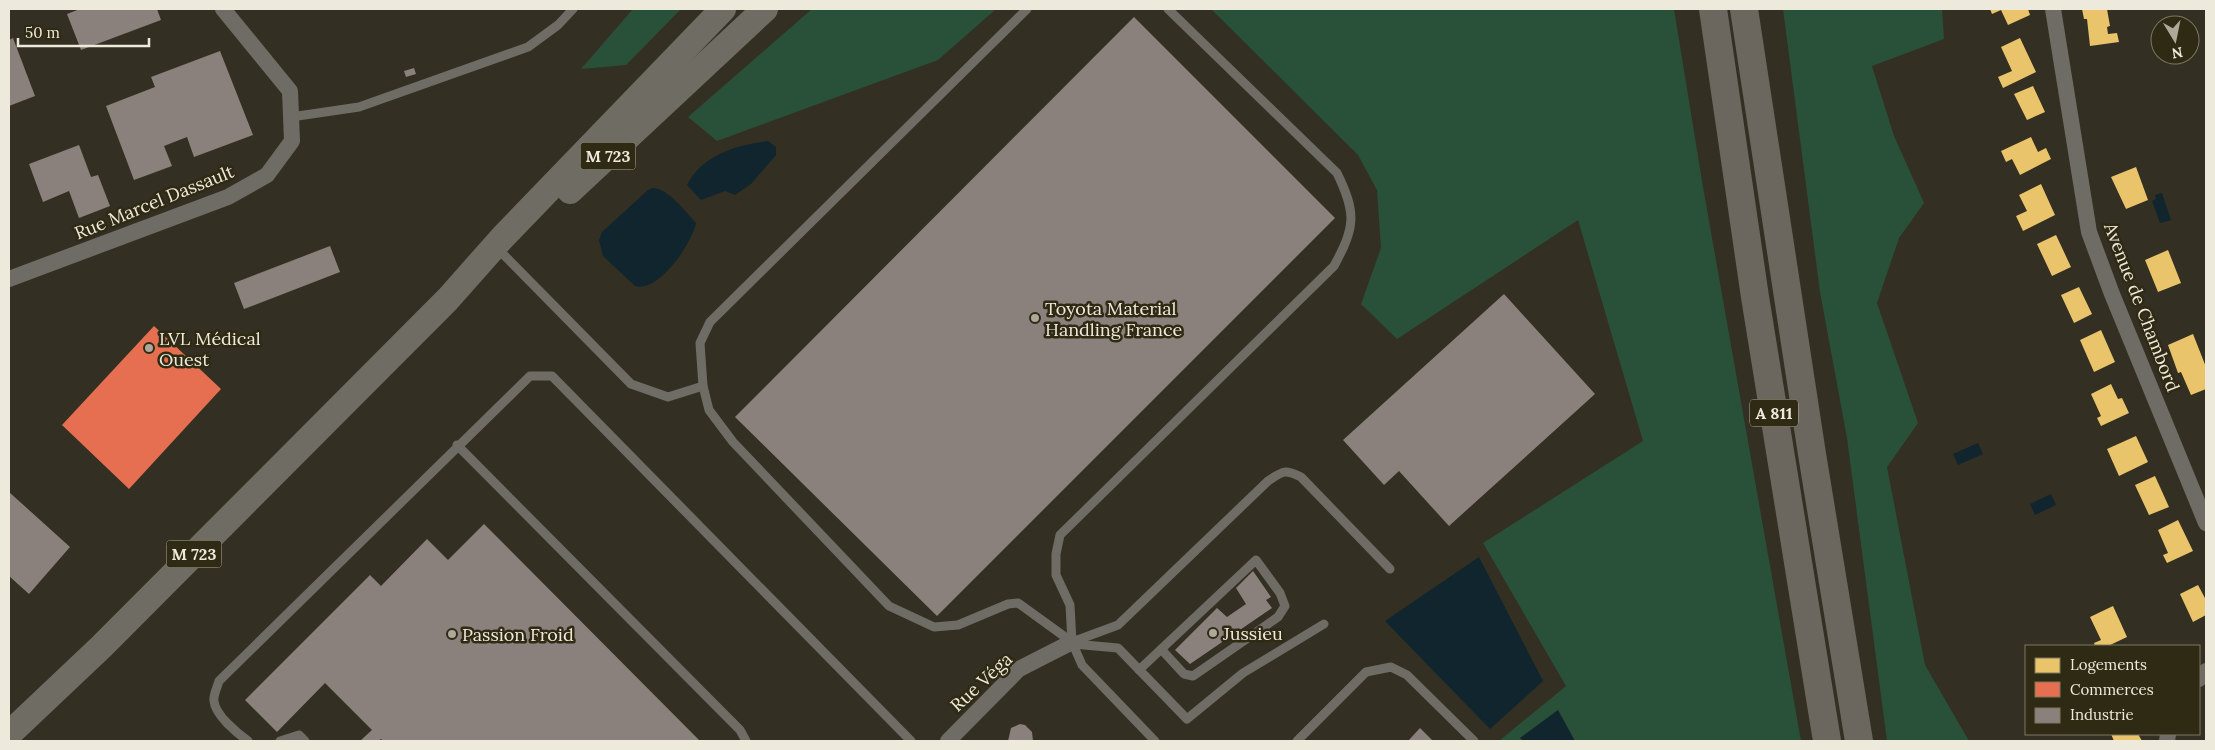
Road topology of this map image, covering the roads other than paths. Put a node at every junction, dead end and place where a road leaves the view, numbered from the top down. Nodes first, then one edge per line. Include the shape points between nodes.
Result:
1 (223, 9) edge
2 (573, 9) edge
3 (723, 9) edge
4 (765, 9) edge
5 (1026, 9) edge
6 (1168, 9) edge
7 (1697, 9) edge
8 (1713, 9) edge
9 (1744, 9) edge
10 (2053, 9) edge
11 (1724, 84) junction
12 (291, 117) junction
13 (503, 254) junction
14 (9, 279) edge
15 (448, 299) junction
16 (703, 386) junction
17 (457, 445) junction
18 (2206, 524) edge
19 (1390, 569) dead end
20 (1324, 624) dead end
21 (1073, 643) junction
22 (101, 647) junction
23 (1162, 649) junction
24 (1139, 670) junction
25 (9, 734) edge
26 (15, 741) edge
27 (248, 741) edge
28 (280, 741) edge
29 (305, 741) edge
30 (746, 741) edge
31 (911, 741) edge
32 (948, 741) edge
33 (1155, 741) edge
34 (1297, 741) edge
35 (1474, 741) edge
36 (1827, 741) edge
37 (1859, 741) edge

1 - 12 street, Rue Marcel Dassault via 290,91
2 - 12 lane via 558,26 528,47 359,107
3 - 15 main road, M 723 via 502,238
4 - 13 main road, M 723
5 - 16 lane via 710,322 700,343
6 - 21 lane via 1338,173 1348,196 1350,236 1334,266 1060,536 1056,575 1070,605
7 - 11 highway via 1710,72
8 - 11 highway, A 811
9 - 37 highway, A 811
10 - 18 street, Avenue de Chambord via 2089,232
11 - 36 highway, A 811
12 - 14 street, Rue Marcel Dassault via 292,141 267,176 228,197
13 - 15 main road, M 723
13 - 16 lane via 631,384 668,397
15 - 22 main road, M 723
16 - 21 lane via 709,410 733,442 889,606 934,627 958,625 1008,604 1018,603
17 - 27 lane via 219,682 214,704
17 - 30 lane via 740,730
17 - 31 lane via 530,376 552,376
19 - 21 lane via 1302,477 1283,471 1268,481 1118,625
20 - 24 lane via 1243,673 1187,719
21 - 24 lane via 1118,648
21 - 32 street, Rue Véga via 1019,670
21 - 33 lane via 1087,673
22 - 25 main road, M 723
22 - 26 main road, M 723
23 - 23 lane via 1256,560 1280,593 1285,606 1278,617 1193,676 1184,674
23 - 24 lane
28 - 29 lane via 299,735
34 - 35 lane via 1366,672 1391,668 1407,675

